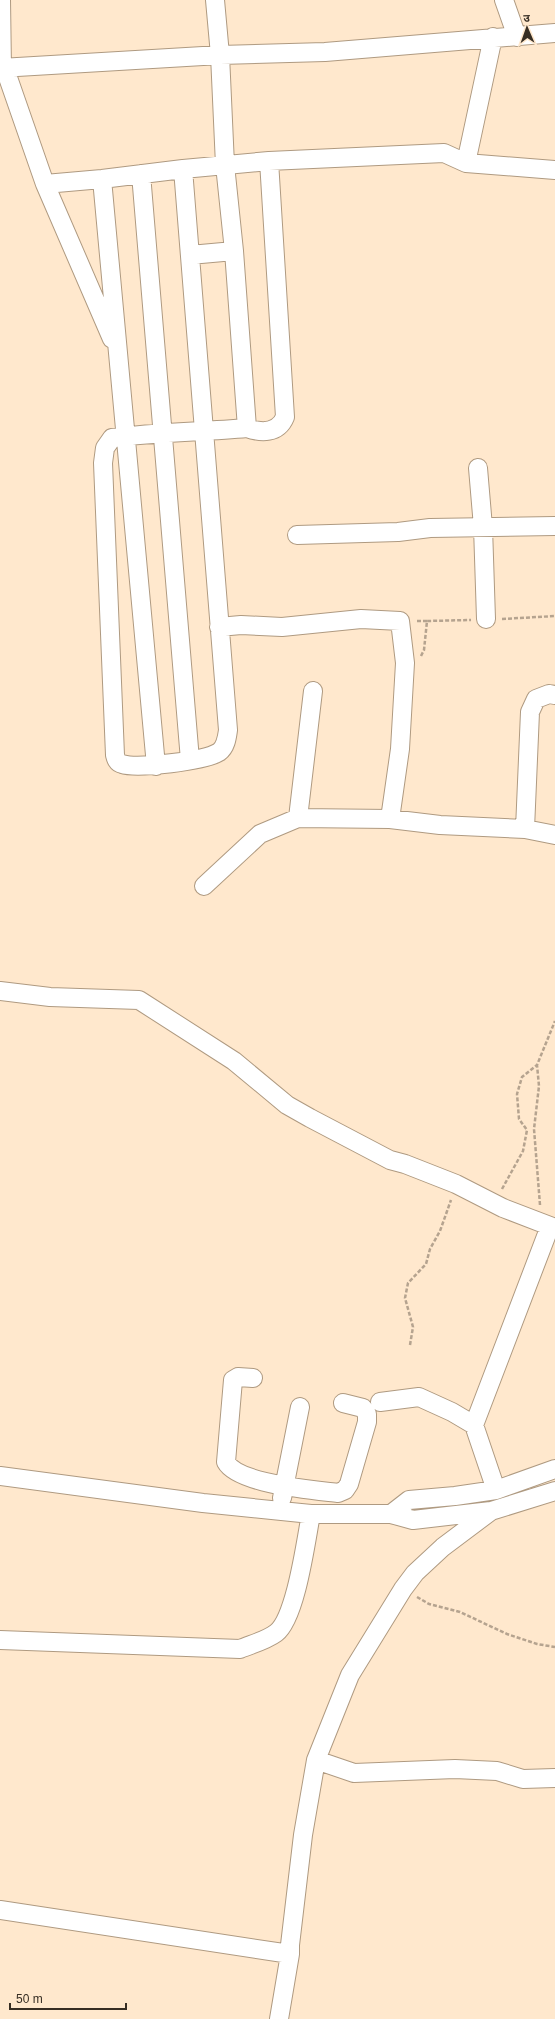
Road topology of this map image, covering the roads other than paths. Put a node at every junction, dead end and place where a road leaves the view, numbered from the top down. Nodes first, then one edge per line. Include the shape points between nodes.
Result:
1 (1, 0) edge
2 (215, 0) edge
3 (504, 0) edge
4 (555, 33) edge
5 (493, 37) junction
6 (517, 37) junction
7 (220, 55) junction
8 (2, 68) edge
9 (269, 161) junction
10 (466, 163) junction
11 (225, 165) junction
12 (183, 169) junction
13 (555, 170) edge
14 (141, 174) junction
15 (102, 180) junction
16 (45, 184) junction
17 (234, 251) junction
18 (190, 255) junction
19 (119, 354) junction
20 (247, 428) junction
21 (203, 432) junction
22 (162, 434) junction
23 (127, 436) junction
24 (478, 468) dead end
25 (555, 526) edge
26 (483, 527) junction
27 (297, 535) dead end
28 (486, 619) road end
29 (219, 627) junction
30 (313, 691) dead end
31 (555, 694) edge
32 (190, 760) junction
33 (156, 766) junction
34 (298, 818) junction
35 (390, 819) junction
36 (526, 829) junction
37 (555, 835) edge
38 (204, 886) dead end
39 (0, 991) edge
40 (548, 1225) edge
41 (253, 1378) dead end
42 (380, 1402) dead end
43 (343, 1403) dead end
44 (300, 1407) dead end
45 (474, 1425) junction
46 (555, 1469) edge
47 (0, 1476) edge
48 (284, 1486) junction
49 (496, 1490) junction
50 (555, 1491) edge
51 (280, 1511) junction
52 (491, 1512) junction
53 (311, 1514) junction
54 (391, 1514) junction
55 (0, 1640) edge
56 (316, 1760) junction
57 (555, 1778) edge
58 (0, 1910) edge
59 (290, 1954) junction
60 (279, 2019) edge

1 - 8 street
2 - 7 street
3 - 6 street
4 - 6 street
5 - 6 street
5 - 7 street via 325,52
5 - 10 street
7 - 8 street
7 - 11 street
8 - 16 street
9 - 10 street via 444,153
9 - 11 street
9 - 20 street via 285,417 283,423 270,431 259,432
10 - 13 street
11 - 12 street
11 - 17 street
12 - 14 street
12 - 18 street
14 - 15 street
14 - 22 street
15 - 16 street
15 - 19 street
16 - 19 street
17 - 18 street
17 - 20 street
18 - 21 street
19 - 23 street
20 - 21 street
21 - 22 street
21 - 29 street
22 - 23 street
22 - 32 street
23 - 33 street
23 - 33 street via 112,438 105,448 103,464 115,755 121,764
24 - 26 street
25 - 26 street
26 - 27 street
26 - 28 street
29 - 32 street via 228,730 226,742 219,752
29 - 35 street via 282,627 361,619 400,621 405,663 400,749
30 - 34 street
31 - 36 street via 536,699 530,712
32 - 33 street
34 - 35 street
34 - 38 street via 260,834
35 - 36 street via 440,825
36 - 37 street
39 - 40 street via 50,997 139,1000 234,1060 287,1105 310,1118 390,1160 456,1184
40 - 45 street
41 - 48 street via 238,1377 233,1380 226,1462 230,1469 237,1473
42 - 45 street via 419,1397
43 - 48 street via 363,1408 367,1414 367,1422 345,1490 338,1492
44 - 48 street
45 - 49 street
46 - 49 street
47 - 51 street
48 - 51 street
49 - 54 street via 409,1500
50 - 52 street
51 - 53 street
52 - 54 street via 413,1520
52 - 56 street via 443,1547 403,1589 350,1675
53 - 54 street
53 - 55 street via 292,1608 278,1632 259,1642 240,1649
56 - 57 street via 354,1773 455,1769 496,1771 523,1779
56 - 59 street via 297,1882
58 - 59 street
59 - 60 street

